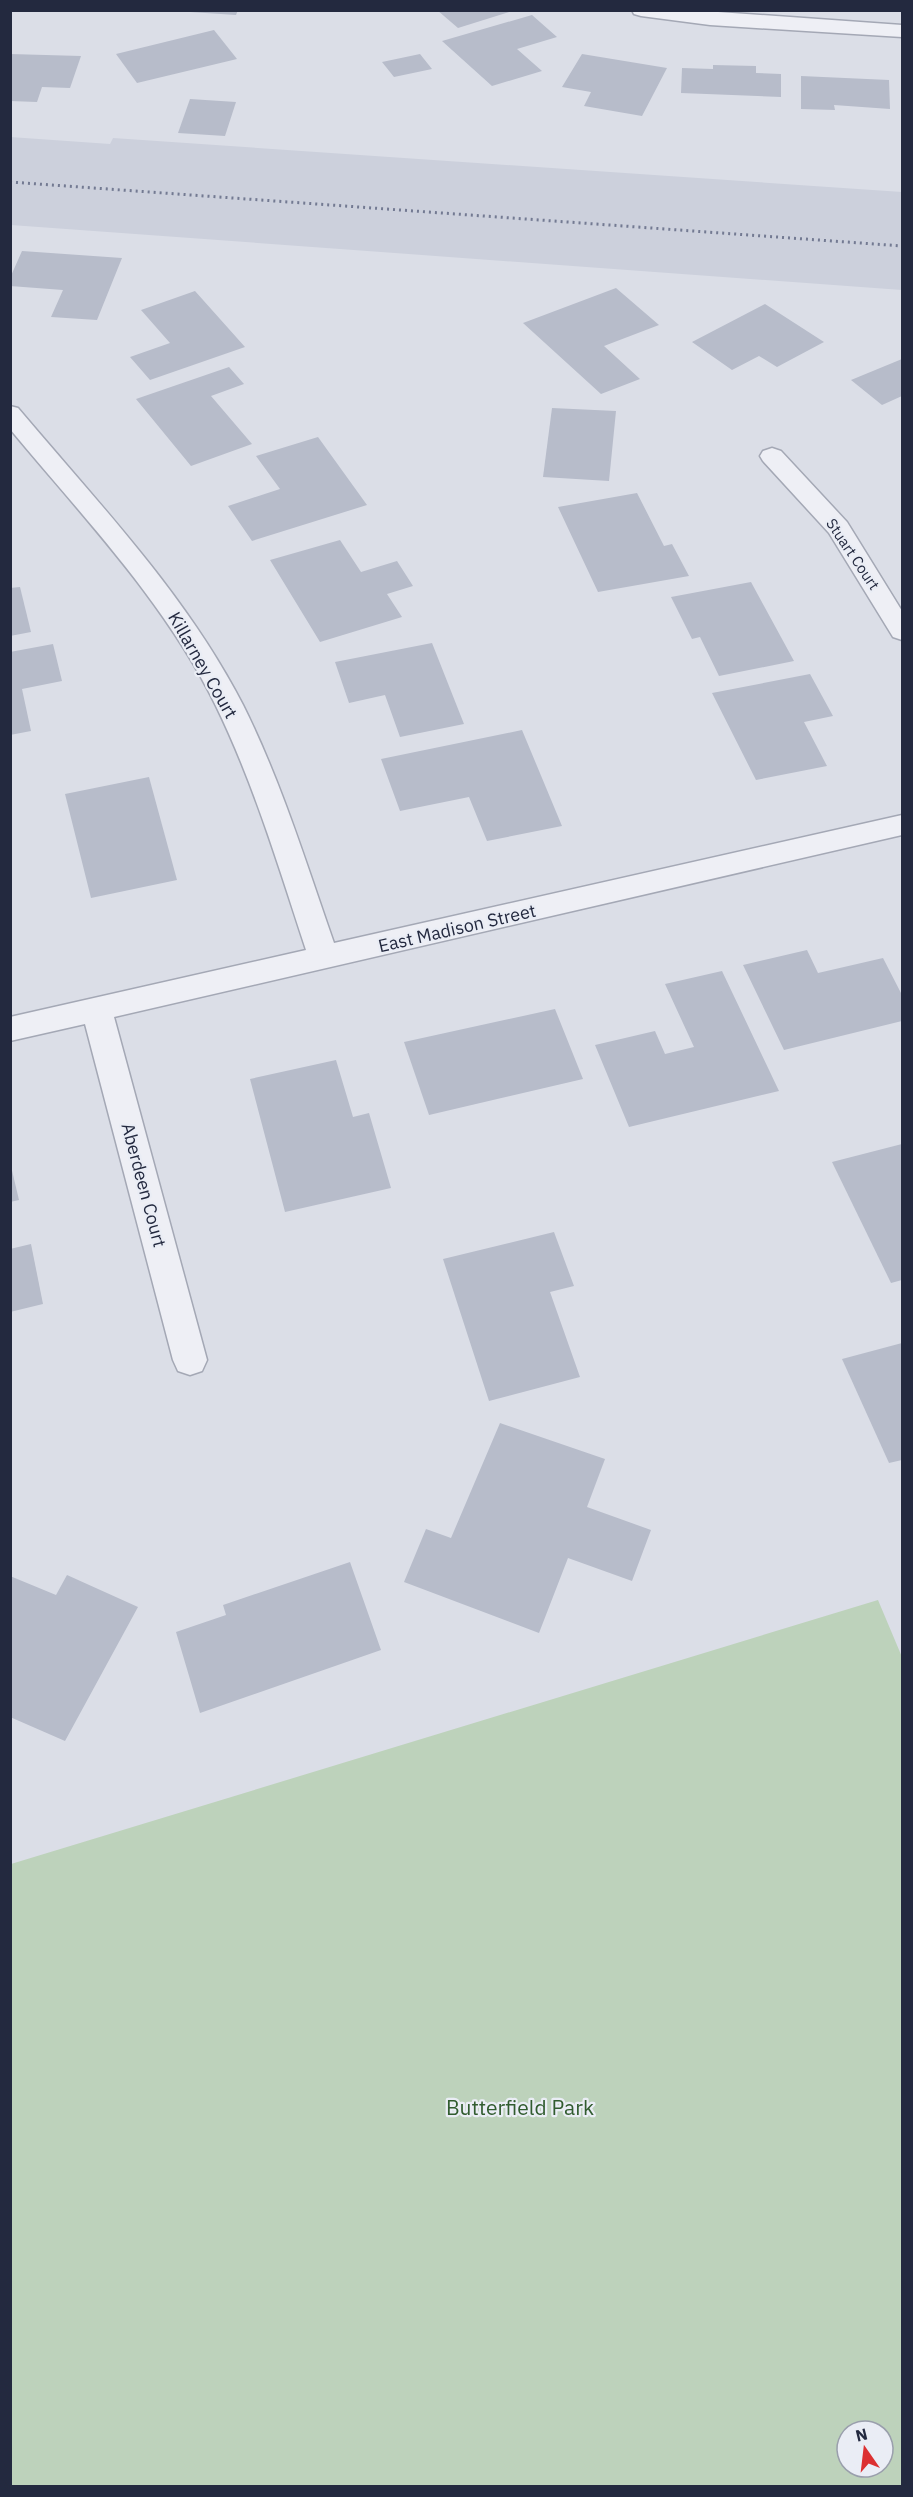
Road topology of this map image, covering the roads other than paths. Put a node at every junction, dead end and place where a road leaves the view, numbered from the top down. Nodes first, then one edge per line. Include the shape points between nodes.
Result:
1 (641, 10) edge
2 (903, 31) edge
3 (10, 413) edge
4 (772, 456) dead end
5 (903, 631) edge
6 (903, 825) edge
7 (324, 958) junction
8 (97, 1010) junction
9 (10, 1029) edge
10 (190, 1360) dead end

1 - 2 street via 710,19
3 - 7 street, Killarney Court via 154,586 229,705 263,781
4 - 5 street, Stuart Court via 838,528
6 - 7 street, East Madison Street
7 - 8 street, East Madison Street
8 - 9 street, East Madison Street
8 - 10 street, Aberdeen Court

